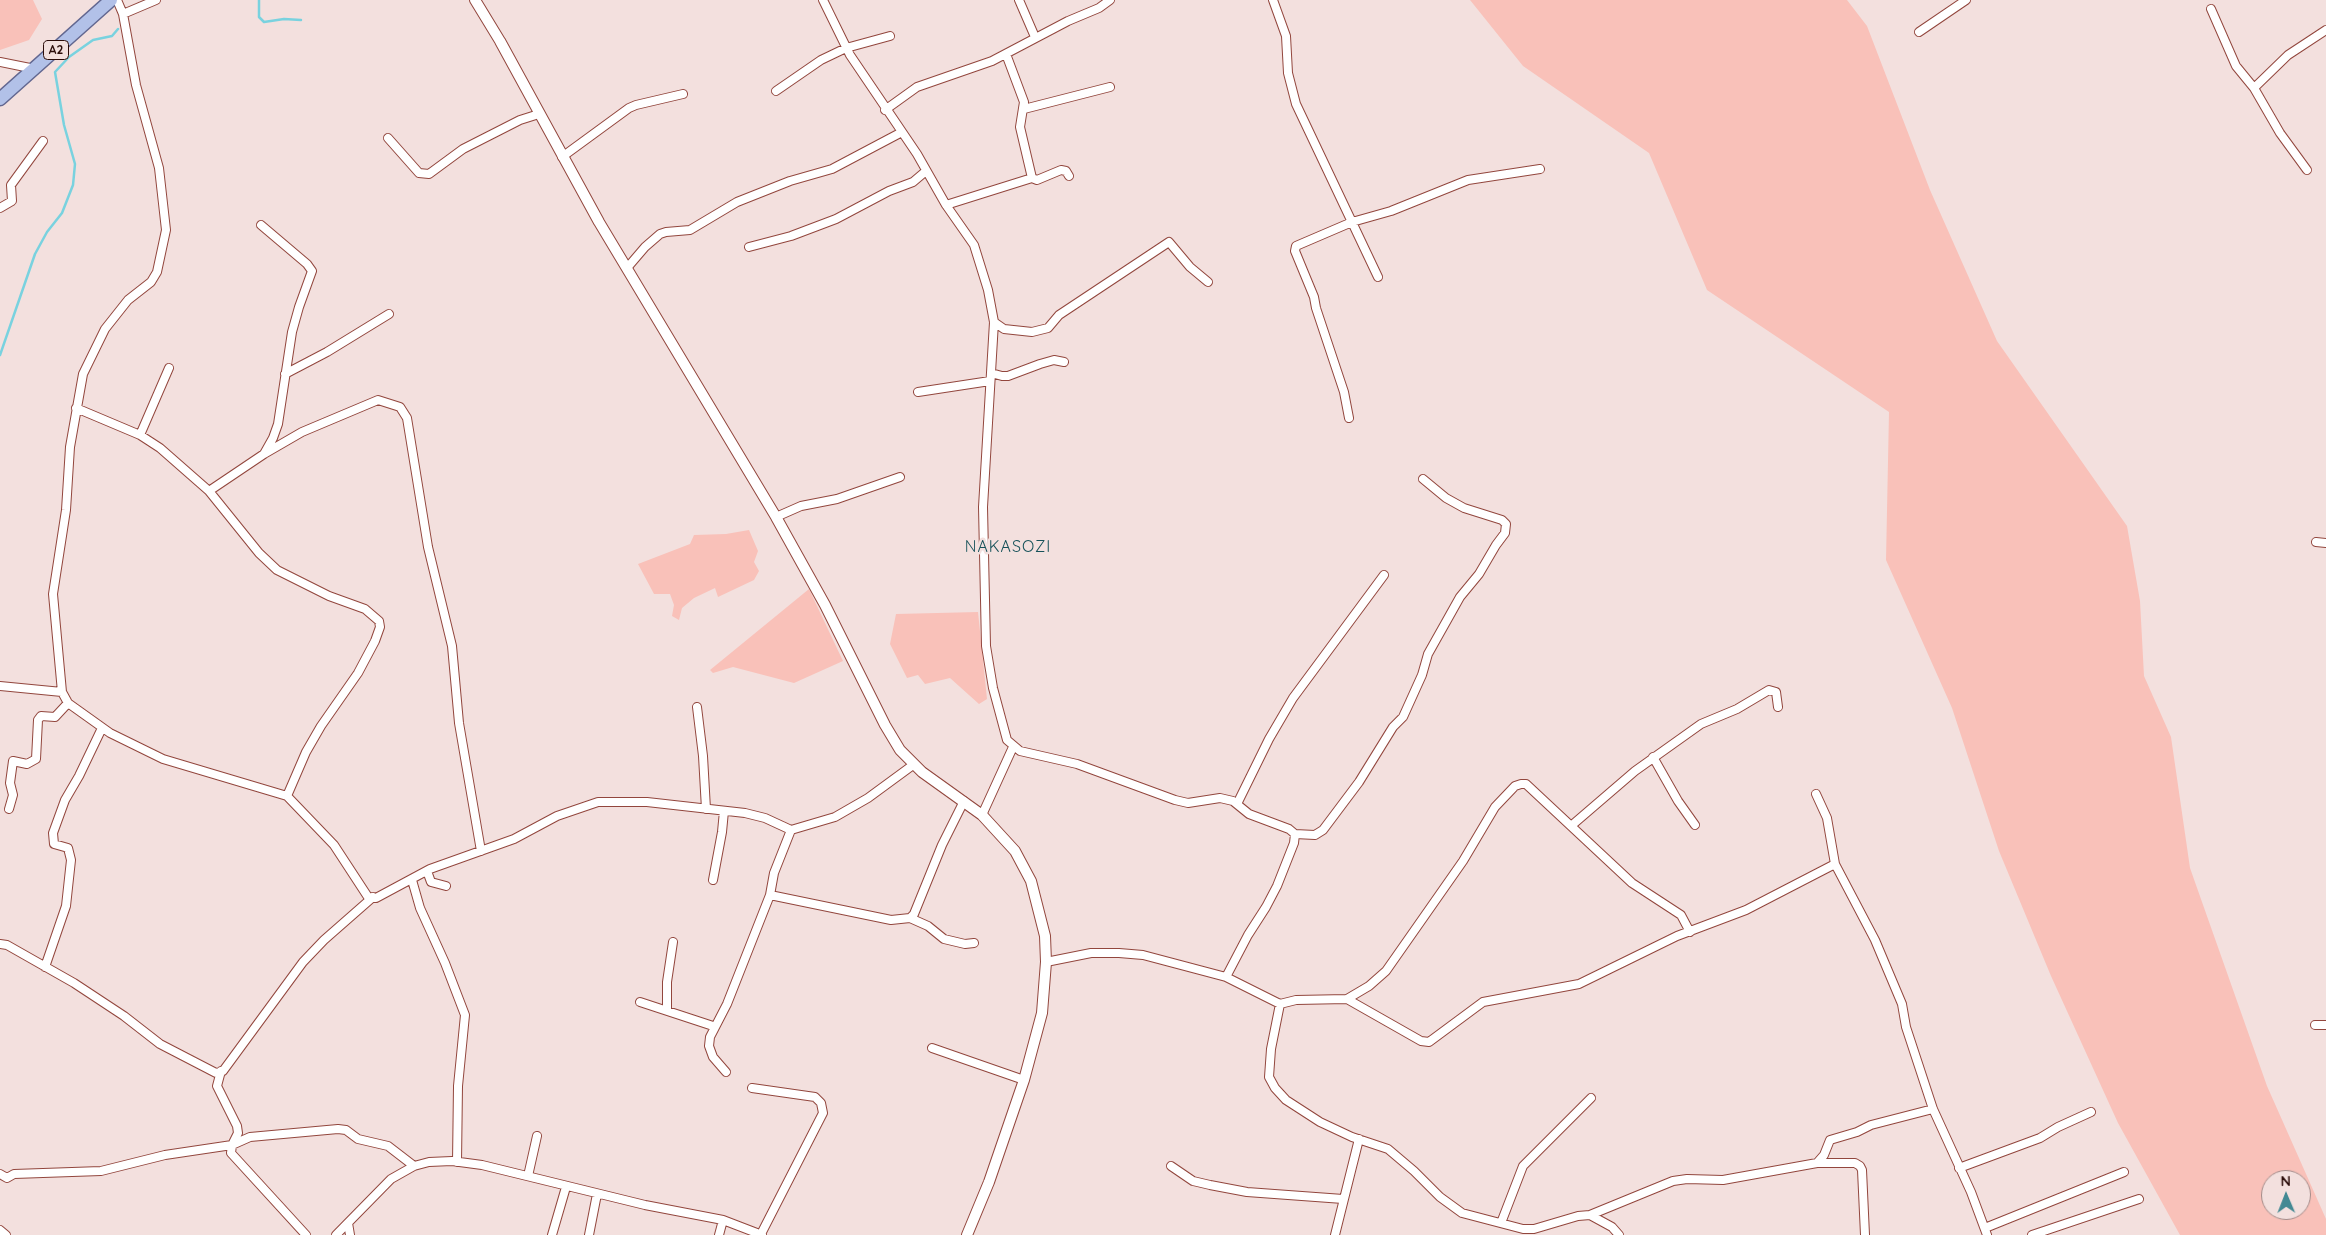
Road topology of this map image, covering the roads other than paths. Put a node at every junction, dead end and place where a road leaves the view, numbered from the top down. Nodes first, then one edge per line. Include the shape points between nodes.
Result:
1 (111, 0) edge
2 (117, 0) edge
3 (156, 0) edge
4 (475, 0) edge
5 (823, 0) edge
6 (1019, 0) edge
7 (1110, 0) edge
8 (1273, 0) edge
9 (1966, 0) edge
10 (2211, 9) dead end
11 (123, 14) junction
12 (2326, 30) edge
13 (1919, 32) dead end
14 (890, 36) dead end
15 (1035, 37) junction
16 (846, 48) junction
17 (1006, 54) junction
18 (0, 62) edge
19 (35, 69) junction
20 (1110, 87) dead end
21 (2254, 88) junction
22 (776, 91) dead end
23 (683, 94) dead end
24 (0, 99) edge
25 (1024, 109) junction
26 (886, 110) junction
27 (539, 114) junction
28 (902, 132) junction
29 (388, 138) dead end
30 (43, 141) dead end
31 (562, 157) junction
32 (1540, 169) dead end
33 (2307, 170) dead end
34 (926, 171) junction
35 (1069, 176) dead end
36 (1032, 178) junction
37 (946, 205) junction
38 (0, 208) edge
39 (1352, 222) junction
40 (262, 225) dead end
41 (749, 247) dead end
42 (627, 268) junction
43 (1378, 277) dead end
44 (1208, 282) dead end
45 (389, 314) dead end
46 (994, 322) junction
47 (1064, 362) dead end
48 (169, 368) dead end
49 (285, 374) junction
50 (990, 377) junction
51 (918, 392) dead end
52 (76, 408) junction
53 (1348, 418) dead end
54 (140, 435) junction
55 (264, 454) junction
56 (900, 477) dead end
57 (1423, 479) dead end
58 (209, 491) junction
59 (776, 517) junction
60 (2316, 542) dead end
61 (2326, 543) edge
62 (1384, 575) dead end
63 (0, 686) edge
64 (62, 692) junction
65 (68, 703) junction
66 (697, 707) dead end
67 (1778, 707) dead end
68 (102, 728) junction
69 (1013, 747) junction
70 (1653, 757) junction
71 (913, 765) junction
72 (1816, 794) dead end
73 (287, 796) junction
74 (964, 801) junction
75 (1237, 804) junction
76 (8, 809) dead end
77 (706, 809) junction
78 (724, 811) junction
79 (982, 815) junction
80 (1695, 825) dead end
81 (1572, 826) junction
82 (791, 830) junction
83 (1295, 834) junction
84 (481, 851) junction
85 (1835, 864) junction
86 (426, 871) junction
87 (412, 880) junction
88 (713, 880) dead end
89 (446, 886) dead end
90 (770, 895) junction
91 (373, 897) junction
92 (910, 918) junction
93 (1690, 932) junction
94 (673, 942) dead end
95 (974, 943) dead end
96 (0, 944) edge
97 (1046, 962) junction
98 (45, 967) junction
99 (1226, 977) junction
100 (1347, 999) junction
101 (640, 1002) dead end
102 (1280, 1004) junction
103 (667, 1010) junction
104 (2315, 1025) dead end
105 (2326, 1025) edge
106 (713, 1026) junction
107 (932, 1048) dead end
108 (220, 1071) junction
109 (726, 1072) dead end
110 (1024, 1080) junction
111 (752, 1088) dead end
112 (1591, 1098) dead end
113 (1933, 1109) junction
114 (2091, 1112) dead end
115 (537, 1136) dead end
116 (1359, 1139) junction
117 (232, 1145) junction
118 (457, 1162) junction
119 (1817, 1163) junction
120 (414, 1166) junction
121 (1171, 1166) dead end
122 (1959, 1168) junction
123 (2124, 1172) dead end
124 (0, 1174) edge
125 (528, 1176) junction
126 (566, 1187) junction
127 (597, 1194) junction
128 (1343, 1199) junction
129 (2139, 1199) dead end
130 (1590, 1215) junction
131 (723, 1220) junction
132 (348, 1223) junction
133 (1501, 1223) junction
134 (0, 1230) edge
135 (1986, 1232) edge
136 (6, 1235) edge
137 (306, 1235) edge
138 (336, 1235) edge
139 (350, 1235) edge
140 (552, 1235) edge
141 (589, 1235) edge
142 (719, 1235) edge
143 (761, 1235) edge
144 (968, 1235) edge
145 (1335, 1235) edge
146 (1618, 1235) edge
147 (1865, 1235) edge
148 (2032, 1235) edge

1 - 19 main road, A2
2 - 11 street
3 - 11 street
4 - 27 street
5 - 16 street
6 - 15 street
7 - 15 street
8 - 39 street via 1286,36 1288,73 1296,104
9 - 13 street
10 - 21 street via 2236,66
11 - 52 street via 136,85 159,168 166,230 157,272 151,282 128,300 105,329 83,374
12 - 21 street via 2288,55
14 - 16 street
15 - 17 street
16 - 22 street via 821,60
16 - 26 street
17 - 25 street
17 - 26 street via 976,68 917,86
18 - 19 street
19 - 24 main road, A2
20 - 25 street
21 - 33 street via 2280,133
23 - 31 street via 636,104
25 - 36 street via 1020,127
26 - 28 street
27 - 29 street via 463,149 429,174 419,173
27 - 31 street
28 - 34 street
28 - 42 street via 832,169 737,202 690,230 660,234
30 - 38 street via 11,185 12,201
31 - 42 street
32 - 39 street via 1468,180 1391,211
34 - 37 street
34 - 41 street via 913,182 836,219
35 - 36 street via 1060,170 1037,180
36 - 37 street
37 - 46 street via 974,245
39 - 43 street
39 - 53 street via 1300,243 1295,251 1314,297 1344,392
40 - 49 street via 312,271 299,307
42 - 59 street
44 - 46 street via 1169,242 1067,310 1048,328 1032,332 1004,329
45 - 49 street
46 - 50 street
47 - 50 street via 1054,360 1008,376
48 - 54 street
49 - 55 street via 278,424
50 - 51 street
50 - 69 street via 983,507 986,646 995,698 1005,734
52 - 54 street
52 - 64 street via 66,510 53,594
54 - 58 street via 160,448
55 - 58 street
55 - 84 street via 302,432 378,400 400,407 407,418 428,547 452,646 459,723
56 - 59 street via 837,499 800,506
57 - 83 street via 1446,498 1502,520 1506,524 1506,533 1460,598 1428,654 1403,717 1393,727 1359,782 1323,830 1315,835
58 - 73 street via 259,553 277,570 329,596 365,608 379,621 380,627 358,672 306,752
59 - 71 street via 825,605 885,725
60 - 61 street
62 - 75 street via 1293,698
63 - 64 street
64 - 65 street
65 - 68 street
65 - 76 street via 56,717 41,716 38,720 36,759 27,764 13,761 10,783 13,795
66 - 77 street
67 - 70 street via 1776,692 1770,690 1701,724
68 - 73 street via 163,759
68 - 98 street via 64,800 53,833 54,844 68,848 71,860 66,906
69 - 75 street via 1077,764 1175,800 1188,803 1220,798
69 - 79 street
70 - 80 street
70 - 81 street
71 - 74 street
71 - 82 street via 836,817
72 - 85 street via 1827,818
73 - 91 street via 334,845 361,888 368,897
74 - 79 street
74 - 92 street
75 - 83 street via 1249,814
77 - 78 street
77 - 84 street via 646,802 598,802 558,816 514,839
78 - 82 street via 765,818
78 - 88 street
79 - 97 street via 1015,851 1031,881 1045,936
81 - 93 street via 1632,882 1681,915
81 - 100 street via 1526,784 1515,786 1495,807 1463,861 1386,971
82 - 90 street via 774,873
83 - 99 street via 1277,886
84 - 86 street
85 - 93 street via 1746,910
85 - 113 street via 1871,932 1902,1004 1906,1027
86 - 87 street
86 - 89 street via 431,882
87 - 91 street
87 - 118 street via 420,908 465,1015 458,1086
90 - 92 street via 891,920
90 - 106 street via 727,1004
91 - 108 street via 303,962 256,1028
92 - 95 street via 928,926 944,939
93 - 100 street via 1579,984 1483,1002 1429,1042 1421,1041
94 - 103 street
96 - 98 street
97 - 99 street via 1091,954 1143,955
97 - 110 street via 1042,1013
98 - 108 street via 117,1012 160,1044 200,1066 216,1073
99 - 102 street
100 - 102 street via 1296,1000
101 - 103 street
102 - 116 street via 1269,1065 1269,1077 1275,1088 1286,1100 1320,1122
103 - 106 street
104 - 105 street
106 - 109 street via 709,1046 713,1057
107 - 110 street
108 - 117 street via 217,1086 237,1126 238,1133
110 - 144 street
111 - 143 street via 815,1098 821,1103 823,1113
112 - 133 street via 1523,1166
113 - 119 street via 1871,1125 1830,1140
113 - 122 street
114 - 122 street via 2040,1138
115 - 125 street
116 - 128 street
116 - 133 street via 1397,1155 1440,1197 1462,1213
117 - 120 street via 250,1137 338,1129 346,1130 358,1139 388,1146
117 - 124 street via 165,1155 100,1170 14,1174 7,1178
117 - 137 street via 231,1153
118 - 120 street via 429,1162
118 - 125 street
119 - 130 street via 1723,1180 1673,1182
119 - 147 street via 1855,1163 1860,1166
120 - 132 street via 391,1179
121 - 128 street via 1193,1181 1210,1185 1247,1192
122 - 135 street
123 - 135 street
125 - 126 street
126 - 127 street
126 - 140 street
127 - 131 street
127 - 141 street
128 - 145 street
129 - 148 street
130 - 133 street via 1534,1229
130 - 146 street via 1612,1227
131 - 142 street
131 - 143 street
132 - 138 street
132 - 139 street
134 - 136 street

